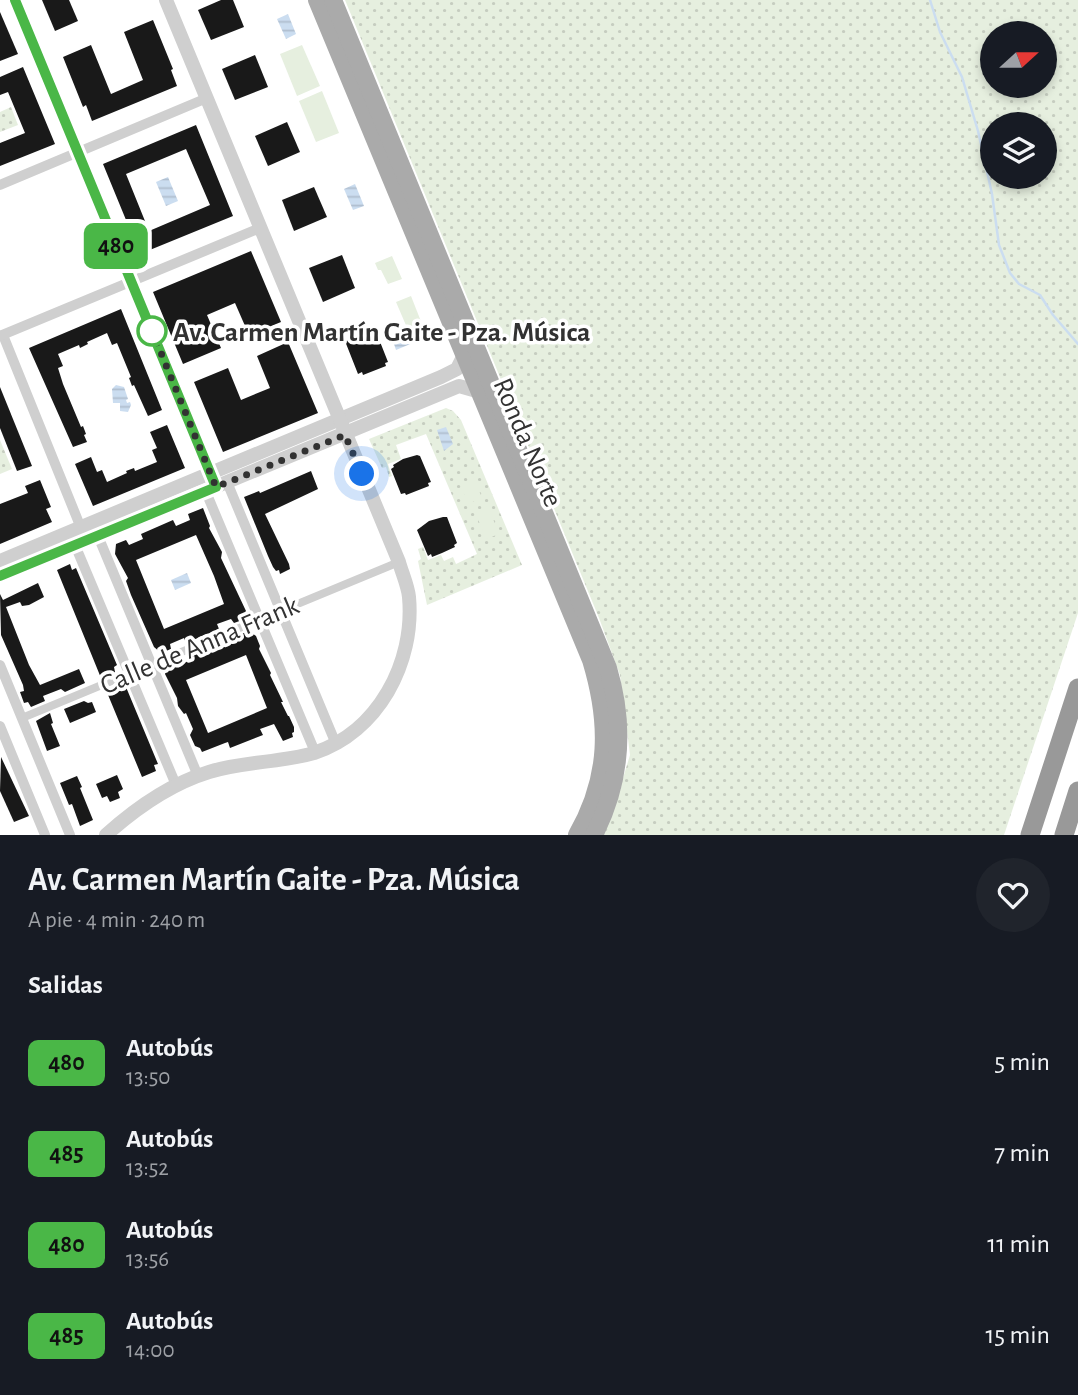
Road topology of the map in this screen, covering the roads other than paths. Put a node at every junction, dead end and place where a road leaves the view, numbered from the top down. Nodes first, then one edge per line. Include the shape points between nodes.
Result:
1 (15, 0) edge
2 (166, 0) edge
3 (317, 0) edge
4 (333, 0) edge
5 (207, 98) junction
6 (77, 152) junction
7 (0, 184) edge
8 (261, 228) junction
9 (131, 282) junction
10 (1, 333) edge
11 (464, 355) junction
12 (480, 392) junction
13 (339, 420) junction
14 (345, 435) junction
15 (215, 484) junction
16 (81, 527) junction
17 (98, 536) junction
18 (75, 545) junction
19 (0, 561) edge
20 (399, 562) junction
21 (0, 576) edge
22 (280, 611) junction
23 (259, 620) junction
24 (152, 664) junction
25 (0, 665) edge
26 (129, 673) junction
27 (1078, 688) edge
28 (22, 718) junction
29 (0, 727) edge
30 (336, 744) junction
31 (315, 752) junction
32 (198, 776) junction
33 (176, 785) junction
34 (1078, 791) edge
35 (45, 835) edge
36 (70, 835) edge
37 (106, 835) edge
38 (577, 835) edge
39 (594, 835) edge
40 (1030, 835) edge
41 (1063, 835) edge

1 - 6 street
2 - 5 street
3 - 11 main road, Ronda Norte
4 - 39 main road, Ronda Norte via 608,668 617,705 619,747 611,795
5 - 6 street
5 - 8 street
6 - 7 street
6 - 9 street
8 - 9 street
8 - 13 street
9 - 10 street
9 - 15 street
10 - 16 street
11 - 12 main road, Ronda Norte
11 - 13 street via 457,369
12 - 14 street via 459,386
12 - 38 main road, Ronda Norte via 584,641 601,698 601,770
13 - 14 street
13 - 15 street
14 - 15 street
14 - 20 street
15 - 16 street
15 - 17 street
15 - 22 street
15 - 23 street
16 - 19 street
17 - 18 street
17 - 24 street
18 - 21 street
18 - 26 street
20 - 22 street, Calle de Anna Frank
20 - 30 street via 409,596 409,627 400,670 373,713
22 - 23 street, Calle de Anna Frank
22 - 30 street
23 - 24 street, Calle de Anna Frank
23 - 31 street
24 - 26 street, Calle de Anna Frank
24 - 32 street
25 - 28 street
26 - 28 street, Calle de Anna Frank
26 - 33 street
27 - 40 highway
28 - 29 street, Calle de Anna Frank
28 - 36 street
29 - 35 street
30 - 31 street
31 - 32 street
32 - 33 street
33 - 37 street via 135,809
34 - 41 highway

